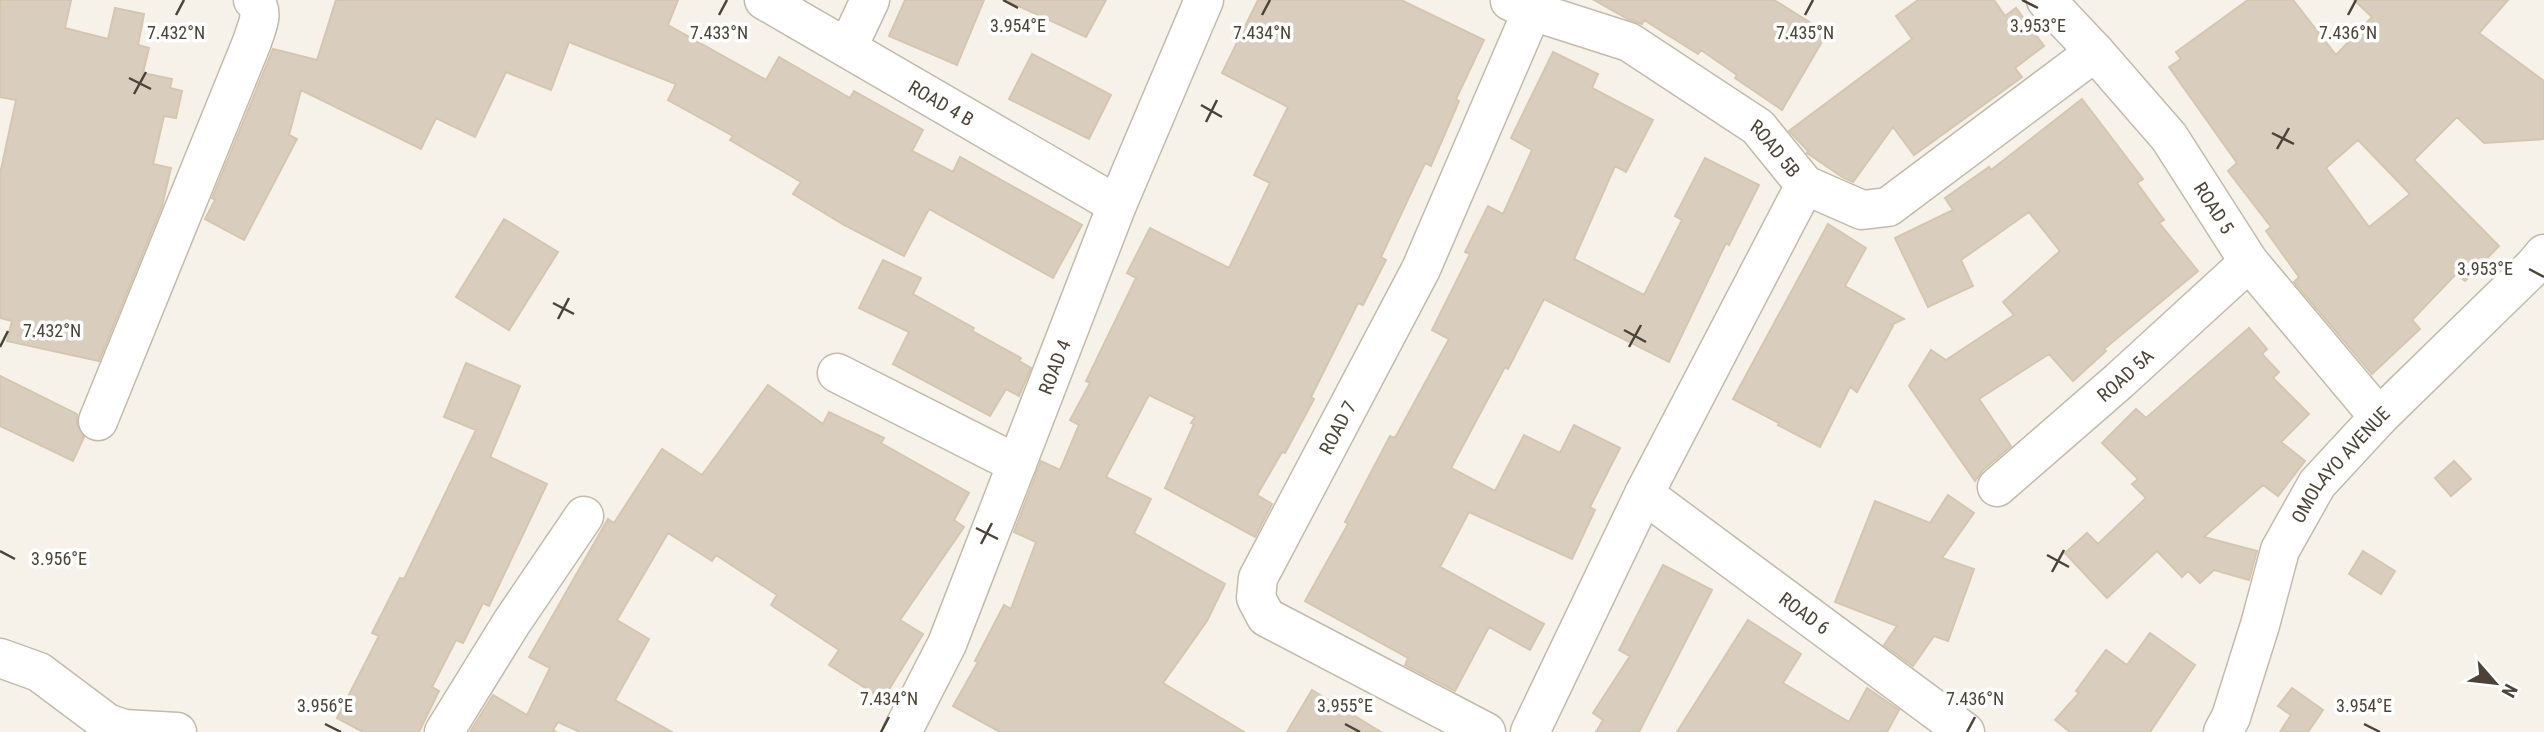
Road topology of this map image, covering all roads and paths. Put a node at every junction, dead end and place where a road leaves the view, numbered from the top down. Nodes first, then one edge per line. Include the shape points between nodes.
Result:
1 (253, 0) edge
2 (764, 0) edge
3 (870, 0) edge
4 (1204, 0) edge
5 (2046, 0) edge
6 (1520, 5) edge
7 (848, 47) junction
8 (2095, 52) junction
9 (1805, 185) junction
10 (1117, 205) junction
11 (2544, 254) edge
12 (2249, 262) junction
13 (837, 373) dead end
14 (2379, 417) junction
15 (98, 421) dead end
16 (1017, 464) junction
17 (1997, 487) dead end
18 (1644, 494) junction
19 (584, 516) dead end
20 (0, 658) edge
21 (177, 732) edge
22 (444, 732) edge
23 (902, 732) edge
24 (1486, 732) edge
25 (1530, 732) edge
26 (1965, 732) edge
27 (2222, 732) edge

1 - 15 street via 261,14 252,43
2 - 7 street, ROAD 4 B
3 - 7 street
4 - 10 street, ROAD 4
5 - 8 street, ROAD 5
6 - 9 street, ROAD 5B via 1629,42 1758,127
6 - 24 street, ROAD 7 via 1421,269 1258,578 1256,598 1266,617
7 - 10 street, ROAD 4 B
8 - 9 street, ROAD 5B via 1888,207 1862,210
8 - 12 street, ROAD 5 via 2169,137
9 - 18 street
10 - 16 street, ROAD 4
11 - 14 street, OMOLAYO AVENUE
12 - 14 street, ROAD 5
12 - 17 street, ROAD 5A
13 - 16 street
14 - 27 street, OMOLAYO AVENUE via 2317,484 2280,550 2235,704
16 - 23 street, ROAD 4 via 947,644
18 - 25 street
18 - 26 street, ROAD 6
19 - 22 street
20 - 21 street via 39,672 107,723 124,729

